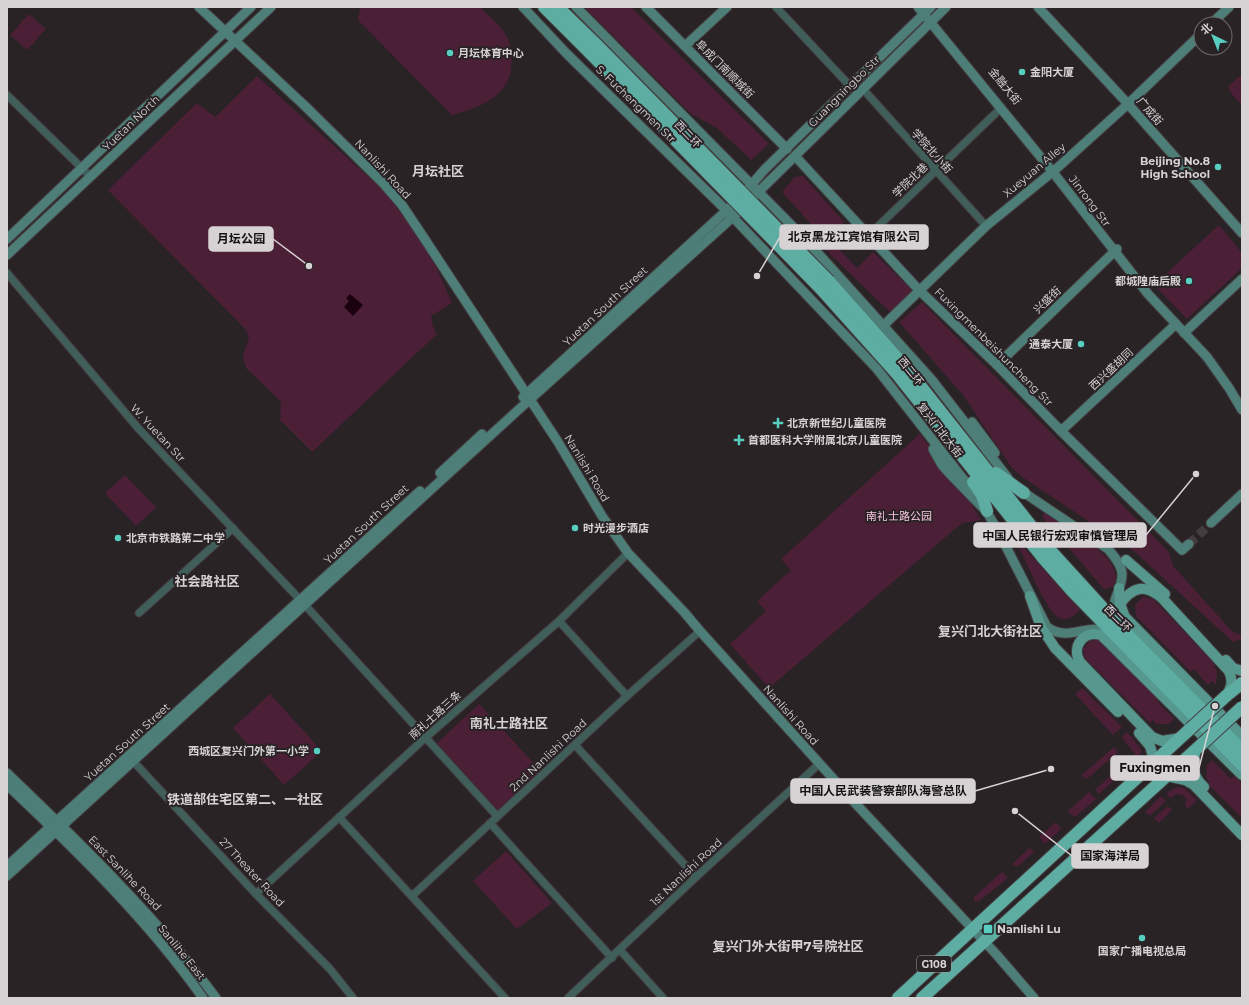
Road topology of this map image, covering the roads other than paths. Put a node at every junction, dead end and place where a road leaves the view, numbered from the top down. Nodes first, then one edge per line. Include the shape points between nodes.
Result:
1 (199, 7) edge
2 (251, 7) edge
3 (271, 7) edge
4 (523, 7) edge
5 (544, 7) edge
6 (558, 7) edge
7 (576, 7) edge
8 (646, 7) edge
9 (727, 7) edge
10 (776, 7) edge
11 (946, 7) edge
12 (1038, 7) edge
13 (1229, 7) edge
14 (925, 9) edge
15 (1219, 16) edge
16 (933, 20) junction
17 (225, 31) junction
18 (235, 41) junction
19 (1193, 42) edge
20 (685, 46) junction
21 (850, 86) junction
22 (863, 89) junction
23 (7, 95) edge
24 (1128, 104) junction
25 (1002, 108) junction
26 (714, 149) junction
27 (787, 149) junction
28 (795, 156) junction
29 (702, 160) junction
30 (83, 168) junction
31 (1054, 170) junction
32 (936, 171) junction
33 (689, 172) junction
34 (92, 177) junction
35 (751, 186) junction
36 (759, 193) junction
37 (743, 201) junction
38 (730, 214) junction
39 (986, 226) junction
40 (1242, 234) edge
41 (869, 235) junction
42 (7, 239) edge
43 (1115, 250) junction
44 (7, 255) edge
45 (7, 273) edge
46 (1242, 279) edge
47 (825, 285) junction
48 (919, 290) junction
49 (1176, 324) junction
50 (884, 325) junction
51 (1186, 331) junction
52 (997, 365) junction
53 (528, 397) junction
54 (1242, 400) edge
55 (1242, 410) edge
56 (1061, 431) junction
57 (971, 458) junction
58 (1024, 494) junction
59 (1242, 494) edge
60 (987, 511) junction
61 (1211, 523) tunnel mouth
62 (233, 528) junction
63 (1185, 547) dead end
64 (1108, 549) junction
65 (628, 553) junction
66 (1126, 560) joint
67 (1119, 588) junction
68 (1030, 596) junction
69 (303, 603) junction
70 (1120, 604) junction
71 (139, 613) dead end
72 (559, 621) junction
73 (1084, 630) junction
74 (700, 631) junction
75 (1120, 633) junction
76 (1098, 634) junction
77 (1242, 671) edge
78 (1242, 683) edge
79 (627, 696) junction
80 (1226, 696) junction
81 (1242, 707) edge
82 (1242, 736) edge
83 (425, 738) junction
84 (1180, 738) junction
85 (575, 745) junction
86 (1199, 747) junction
87 (1242, 750) edge
88 (134, 762) junction
89 (819, 764) junction
90 (1242, 765) edge
91 (1150, 767) junction
92 (7, 773) edge
93 (1242, 775) edge
94 (1167, 776) junction
95 (7, 785) edge
96 (497, 816) junction
97 (339, 817) junction
98 (490, 823) junction
99 (56, 826) junction
100 (1242, 826) edge
101 (1242, 834) edge
102 (7, 866) edge
103 (7, 876) edge
104 (696, 877) junction
105 (256, 894) junction
106 (412, 896) junction
107 (971, 929) junction
108 (984, 942) junction
109 (620, 950) junction
110 (612, 958) junction
111 (203, 998) edge
112 (216, 998) edge
113 (353, 998) edge
114 (505, 998) edge
115 (568, 998) edge
116 (663, 998) edge
117 (898, 998) edge
118 (922, 998) edge
119 (1034, 998) edge

1 - 17 main road, Nanlishi Road
2 - 17 main road, Yuetan North
3 - 18 main road, Yuetan North
4 - 33 main road, S. Fuchengmen Str via 566,53
5 - 47 highway, 西二环, bridge
6 - 47 highway, 西二环, bridge
7 - 26 main road
8 - 20 main road, 阜成门南顺城街
9 - 20 main road
10 - 21 street
11 - 16 main road, Guangningbo Str
12 - 24 main road, 广成街
13 - 15 main road
14 - 16 main road
14 - 21 main road, Guangningbo Str
16 - 22 main road, Guangningbo Str
16 - 25 main road, Jinrong Str
16 - 31 main road, 金融大街
17 - 18 main road, Nanlishi Road
17 - 30 main road, Yuetan North
18 - 34 main road, Yuetan North
18 - 53 main road, Nanlishi Road via 383,183 402,205
19 - 24 main road, Xueyuan Alley
20 - 27 main road, 阜成门南顺城街
21 - 27 main road, Guangningbo Str
22 - 28 main road, Guangningbo Str
22 - 32 street, 学院北小街
23 - 30 street
24 - 31 main road, Xueyuan Alley
24 - 40 main road, 广成街
25 - 31 main road, Jinrong Str
25 - 32 street, 学院北巷
26 - 29 main road
26 - 35 main road
27 - 35 main road, Guangningbo Str
28 - 36 main road, Guangningbo Str
28 - 41 main road, Fuxingmenbeishuncheng Str
29 - 33 main road
29 - 37 main road
30 - 34 street
30 - 42 main road, Yuetan North
31 - 39 main road, Xueyuan Alley
31 - 43 main road, Jinrong Str
32 - 39 street, 学院北小街
32 - 41 street, 学院北巷
33 - 38 main road, S. Fuchengmen Str
34 - 44 main road, Yuetan North
35 - 36 main road
35 - 37 main road, Guangningbo Str
36 - 37 main road, Guangningbo Str
36 - 50 main road
37 - 38 main road, Yuetan South Street
38 - 53 main road, Yuetan South Street
38 - 60 main road, 复兴门北大街 via 877,369 916,420 920,431 942,465
39 - 48 main road, Xueyuan Alley
41 - 48 main road, Fuxingmenbeishuncheng Str
43 - 49 main road, Jinrong Str via 1148,294
43 - 51 main road
43 - 52 main road, 兴盛街
45 - 62 street, W. Yuetan Str via 138,428
46 - 51 main road
47 - 57 highway, 西二环 via 904,365
48 - 50 main road, Xueyuan Alley
48 - 52 main road, Fuxingmenbeishuncheng Str
49 - 51 main road, Jinrong Str
49 - 56 main road, 西兴盛胡同
50 - 58 main road via 983,435 1004,473
51 - 54 main road via 1223,369
51 - 55 main road, Jinrong Str via 1221,374
52 - 56 main road, Fuxingmenbeishuncheng Str
53 - 65 main road, Nanlishi Road
53 - 69 main road, Yuetan South Street
56 - 63 main road, Fuxingmenbeishuncheng Str
57 - 58 highway
57 - 60 highway via 968,475 982,495
57 - 75 highway, 西二环 via 1043,558
58 - 64 main road
59 - 61 main road
60 - 68 main road
62 - 69 street, W. Yuetan Str
62 - 71 street
64 - 66 main road
64 - 67 main road via 1122,573
65 - 72 street, 南礼士路三条
65 - 74 main road, Nanlishi Road
66 - 77 main road via 1166,595 1233,668
67 - 70 main road
67 - 75 main road via 1113,607
68 - 73 main road via 1047,627 1054,632 1066,634
68 - 91 main road via 1041,627 1055,648 1150,746 1154,760
69 - 83 street, W. Yuetan Str
69 - 88 main road, Yuetan South Street
69 - 99 main road, Yuetan South Street
70 - 80 main road via 1133,590 1149,590 1162,598 1229,671 1232,687
70 - 82 main road via 1130,623
72 - 79 street
72 - 83 street, 南礼士路三条
73 - 75 main road via 1097,629
73 - 76 main road
74 - 79 street, 2nd Nanlishi Road
74 - 89 main road, Nanlishi Road
75 - 87 highway, 西二环
75 - 90 highway, 西二环
76 - 84 main road via 1085,636 1077,645 1080,662 1152,737 1162,741
76 - 93 main road
78 - 80 highway
79 - 85 street, 2nd Nanlishi Road
80 - 84 highway, bridge
81 - 86 highway, bridge
83 - 96 street, W. Yuetan Str
83 - 97 street, 南礼士路三条
84 - 91 highway, G108
85 - 96 street, 2nd Nanlishi Road
85 - 104 street
86 - 94 highway, G108
86 - 100 main road via 1193,771 1197,781
88 - 99 main road, Yuetan South Street
88 - 105 street, 27 Theater Road
89 - 104 street, 1st Nanlishi Road
89 - 107 main road, Nanlishi Road
91 - 107 highway, G108
92 - 99 main road, East Sanlihe Road
94 - 101 main road via 1178,777 1194,785
94 - 108 highway, G108
95 - 99 main road, Sanlihe East
96 - 98 street, 2nd Nanlishi Road
97 - 105 street, 南礼士路三条
97 - 106 street
98 - 106 street, 2nd Nanlishi Road
98 - 110 street
99 - 102 main road, Yuetan South Street
99 - 103 main road, Yuetan South Street
99 - 111 main road, Sanlihe East via 169,953
99 - 112 main road, East Sanlihe Road via 124,888 166,933
104 - 109 street, 1st Nanlishi Road
105 - 113 street, 27 Theater Road via 330,969
106 - 114 street
107 - 108 main road, Nanlishi Road
107 - 117 highway, G108
108 - 118 highway, G108
108 - 119 main road, Nanlishi Road
109 - 110 street, 1st Nanlishi Road
109 - 116 street
110 - 115 street, 1st Nanlishi Road

